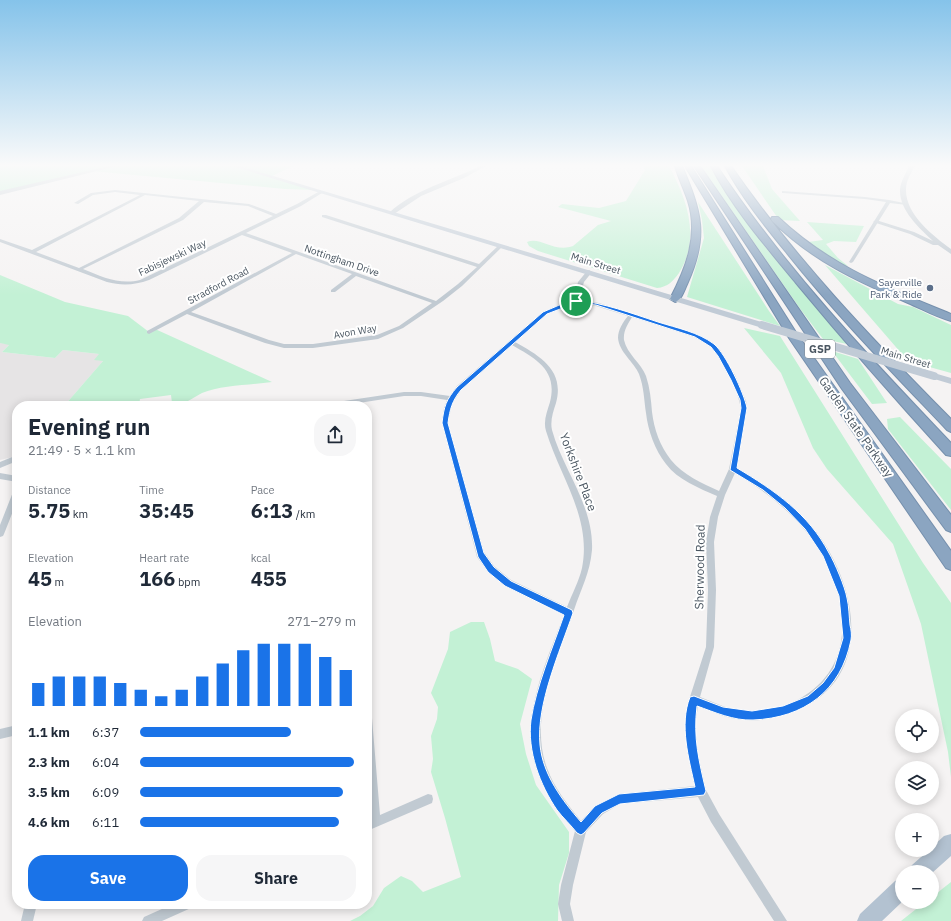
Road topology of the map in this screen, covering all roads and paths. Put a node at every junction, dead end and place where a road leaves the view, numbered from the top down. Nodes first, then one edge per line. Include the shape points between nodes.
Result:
1 (116, 209) edge
2 (193, 209) edge
3 (259, 209) edge
4 (291, 209) edge
5 (378, 209) edge
6 (398, 209) edge
7 (694, 209) edge
8 (713, 209) edge
9 (726, 209) edge
10 (744, 209) edge
11 (758, 209) edge
12 (767, 209) edge
13 (884, 209) edge
14 (910, 209) edge
15 (392, 213) junction
16 (276, 216) junction
17 (324, 216) dead end
18 (916, 219) junction
19 (876, 222) junction
20 (890, 226) junction
21 (242, 233) junction
22 (0, 240) edge
23 (501, 246) junction
24 (949, 250) edge
25 (32, 252) junction
26 (295, 253) junction
27 (851, 262) dead end
28 (480, 266) junction
29 (78, 270) junction
30 (589, 272) junction
31 (355, 274) junction
32 (333, 291) dead end
33 (675, 299) junction
34 (576, 301) junction
35 (436, 303) junction
36 (186, 312) junction
37 (631, 315) junction
38 (951, 318) edge
39 (149, 332) dead end
40 (511, 342) junction
41 (951, 381) edge
42 (450, 398) junction
43 (365, 401) edge
44 (951, 427) edge
45 (951, 451) edge
46 (12, 460) edge
47 (0, 465) edge
48 (733, 470) junction
49 (0, 476) edge
50 (12, 478) edge
51 (721, 495) junction
52 (12, 504) edge
53 (951, 526) edge
54 (0, 534) edge
55 (951, 564) edge
56 (569, 613) junction
57 (694, 700) junction
58 (12, 731) edge
59 (0, 734) edge
60 (701, 791) junction
61 (428, 799) dead end
62 (372, 824) edge
63 (581, 830) junction
64 (951, 843) edge
65 (927, 865) edge
66 (895, 895) edge
67 (30, 909) edge
68 (176, 909) edge
69 (27, 921) edge
70 (148, 921) edge
71 (568, 921) edge
72 (781, 921) edge
73 (867, 921) edge

1 - 25 street
2 - 29 street via 181,219
3 - 16 street
4 - 16 street, Fabisjewski Way
5 - 15 main road, Main Street
6 - 15 street
7 - 33 highway via 697,232 692,261
8 - 55 highway, Garden State Parkway / GSP via 789,330
9 - 53 highway, Garden State Parkway / GSP via 842,380
10 - 45 highway, GSP via 787,266
11 - 44 highway via 805,269 872,345
12 - 38 highway via 793,238 810,251 848,273
13 - 19 street
14 - 18 street
15 - 23 main road, Main Street
16 - 21 street, Fabisjewski Way
17 - 28 street
18 - 20 street via 910,225
18 - 24 street
19 - 20 street
19 - 27 street
20 - 24 street
21 - 26 street, Nottingham Drive
21 - 29 street, Fabisjewski Way via 141,282 116,284
22 - 25 street, Fabisjewski Way
23 - 28 street, Avon Way
23 - 30 main road, Main Street
25 - 29 street, Fabisjewski Way
26 - 31 street, Nottingham Drive
26 - 36 street, Stradford Road
28 - 35 street, Avon Way
30 - 33 main road, Main Street
30 - 34 street via 581,282
31 - 32 street
31 - 35 street, Nottingham Drive
33 - 41 main road, Main Street, bridge
34 - 37 street, Sherwood Road via 597,304
34 - 40 street via 545,313
35 - 36 street, Avon Way via 401,327 378,337 294,347 275,344
36 - 39 street, Stradford Road
37 - 48 street, Sherwood Road via 696,336 713,346 720,355 734,380 744,408
37 - 51 street via 622,330 622,344 641,373 648,393 649,413 655,437 670,464 688,478
40 - 42 street
40 - 56 street, Yorkshire Place via 544,362 554,378 556,393 549,412 548,430 584,518 586,566
42 - 43 street via 404,394
42 - 56 street via 445,423 480,554 491,569 508,584
46 - 47 street
48 - 51 street, Sherwood Road
48 - 57 street via 766,488 808,527 826,554 843,596 848,638 837,670 826,686 811,699 783,711 752,716 723,711
49 - 50 street
51 - 57 street, Sherwood Road via 710,542 710,647
52 - 54 street
56 - 63 street, Yorkshire Place via 536,720 536,746 544,776 561,806
57 - 60 street, Sherwood Road via 690,726
58 - 59 street
60 - 63 street via 619,799 599,810
60 - 72 street, Sherwood Road via 715,818
61 - 62 street
63 - 71 street via 564,904
64 - 65 main road
66 - 73 main road
67 - 69 street
68 - 70 street

